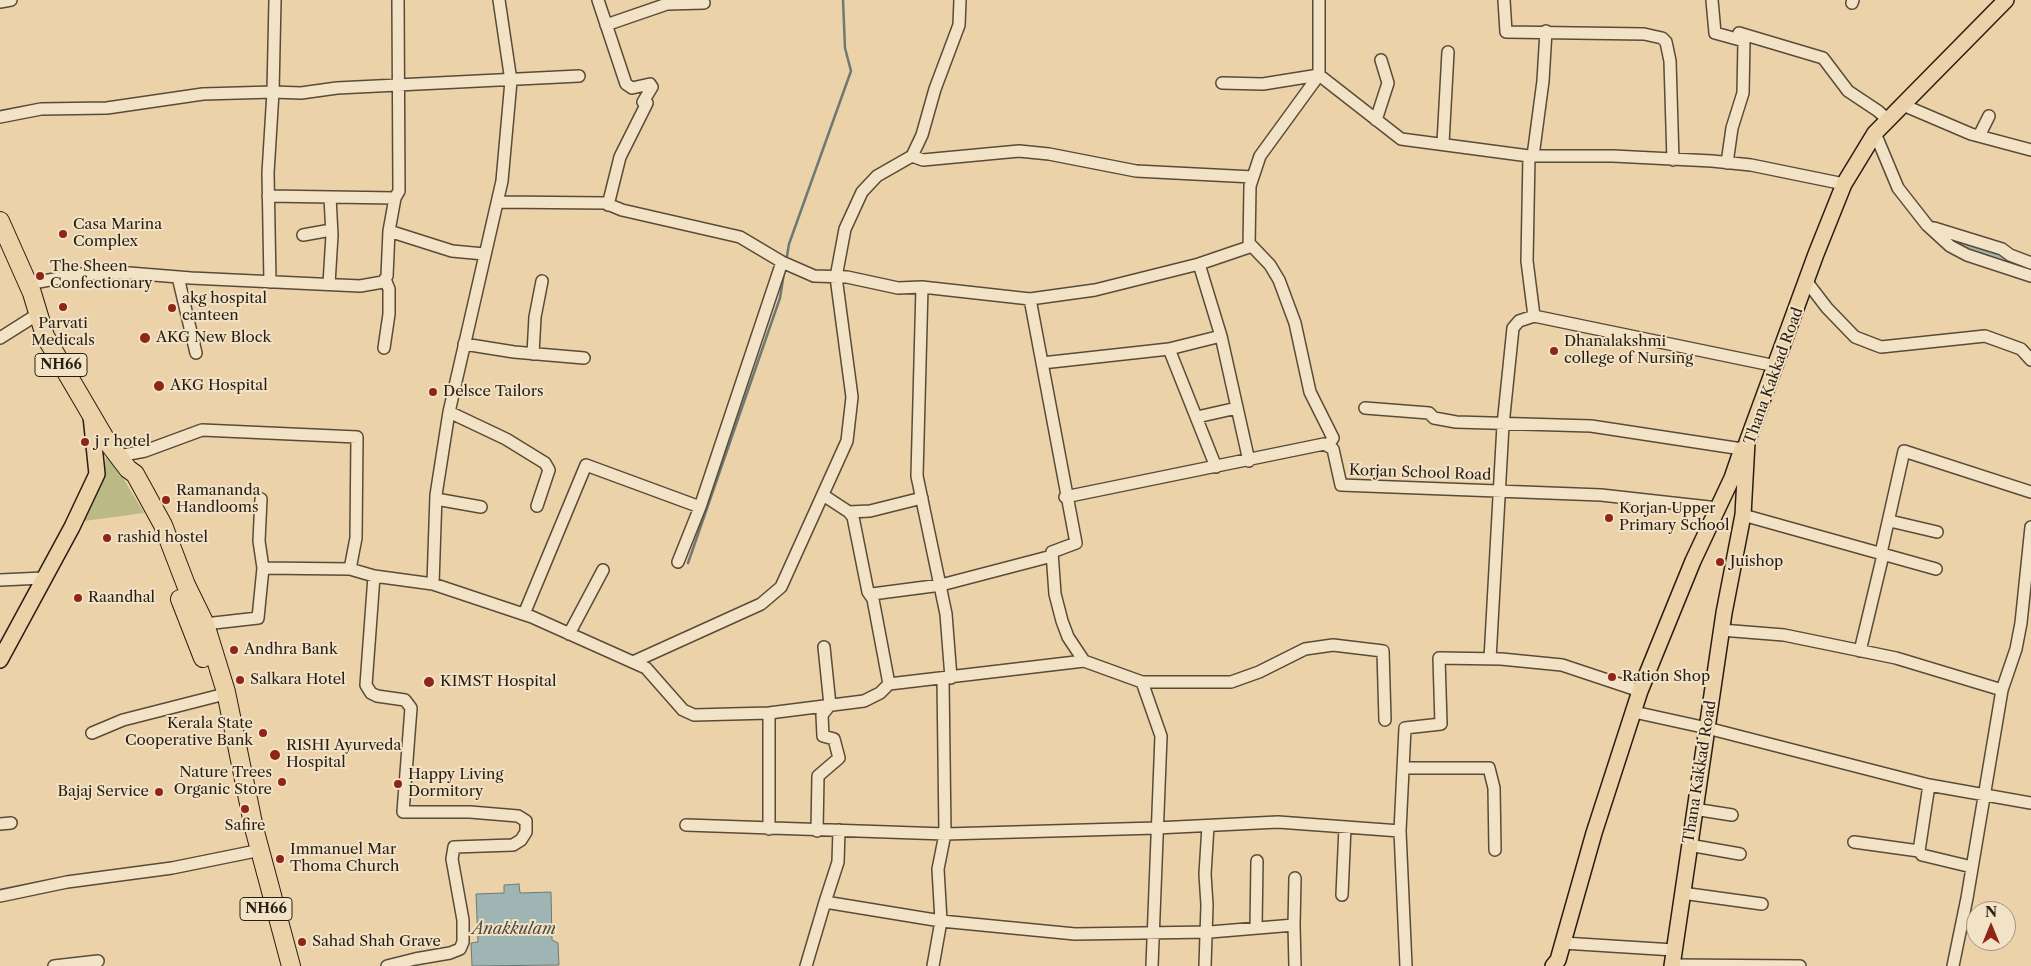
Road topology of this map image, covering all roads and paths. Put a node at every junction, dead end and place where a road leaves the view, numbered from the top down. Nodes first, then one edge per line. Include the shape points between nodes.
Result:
1 (10, 0) edge
2 (276, 0) edge
3 (398, 0) edge
4 (500, 0) edge
5 (598, 0) edge
6 (960, 0) edge
7 (1319, 0) edge
8 (1504, 0) edge
9 (1712, 0) edge
10 (2004, 0) edge
11 (0, 2) edge
12 (704, 4) dead end
13 (606, 25) junction
14 (1546, 31) junction
15 (1744, 41) junction
16 (1448, 52) dead end
17 (1381, 60) dead end
18 (1319, 75) junction
19 (579, 76) dead end
20 (511, 81) junction
21 (1222, 83) dead end
22 (399, 86) junction
23 (273, 92) junction
24 (1903, 105) junction
25 (0, 116) edge
26 (1989, 116) dead end
27 (1376, 120) junction
28 (1888, 120) junction
29 (1875, 133) junction
30 (1979, 136) junction
31 (1442, 143) junction
32 (2031, 150) edge
33 (912, 156) junction
34 (1531, 156) junction
35 (1673, 160) junction
36 (1727, 163) junction
37 (1253, 177) junction
38 (1844, 184) junction
39 (268, 196) junction
40 (330, 197) junction
41 (395, 198) junction
42 (498, 202) junction
43 (608, 205) junction
44 (0, 221) edge
45 (1927, 225) junction
46 (331, 230) junction
47 (389, 231) junction
48 (303, 235) dead end
49 (0, 242) edge
50 (1249, 243) junction
51 (2002, 249) junction
52 (484, 254) junction
53 (2031, 256) edge
54 (782, 262) junction
55 (2031, 263) edge
56 (1199, 264) junction
57 (2031, 276) edge
58 (178, 277) junction
59 (836, 277) junction
60 (385, 279) junction
61 (542, 281) dead end
62 (270, 282) junction
63 (1807, 282) junction
64 (329, 284) junction
65 (922, 287) junction
66 (32, 299) junction
67 (1030, 299) junction
68 (1534, 316) junction
69 (1221, 336) junction
70 (0, 338) edge
71 (464, 344) junction
72 (384, 348) dead end
73 (1170, 349) junction
74 (196, 354) dead end
75 (533, 354) junction
76 (584, 358) dead end
77 (2031, 360) edge
78 (1042, 363) junction
79 (1776, 366) junction
80 (1237, 408) junction
81 (1366, 408) dead end
82 (91, 412) junction
83 (449, 412) junction
84 (1197, 417) junction
85 (1503, 425) junction
86 (1330, 444) dead end
87 (1745, 445) junction
88 (1249, 461) junction
89 (126, 467) junction
90 (1216, 467) junction
91 (1498, 491) junction
92 (2031, 492) edge
93 (823, 495) junction
94 (1065, 497) junction
95 (436, 498) junction
96 (922, 498) junction
97 (261, 499) dead end
98 (536, 506) dead end
99 (481, 507) dead end
100 (700, 508) junction
101 (1718, 508) junction
102 (850, 512) junction
103 (1743, 515) junction
104 (1890, 521) junction
105 (2031, 527) edge
106 (1936, 532) dead end
107 (1882, 554) junction
108 (1052, 556) junction
109 (678, 562) dead end
110 (263, 568) junction
111 (350, 569) junction
112 (1936, 569) dead end
113 (603, 570) dead end
114 (374, 576) junction
115 (43, 578) junction
116 (0, 580) edge
117 (433, 584) junction
118 (941, 585) junction
119 (181, 587) junction
120 (873, 599) junction
121 (524, 614) junction
122 (205, 624) junction
123 (1721, 630) junction
124 (569, 634) junction
125 (824, 647) dead end
126 (1860, 651) junction
127 (1490, 659) junction
128 (0, 660) edge
129 (1084, 661) junction
130 (633, 662) junction
131 (947, 678) junction
132 (1142, 682) junction
133 (889, 684) junction
134 (2002, 690) junction
135 (1640, 691) junction
136 (217, 696) junction
137 (830, 706) junction
138 (1634, 712) junction
139 (769, 713) junction
140 (1385, 720) dead end
141 (1707, 728) junction
142 (92, 734) dead end
143 (1404, 768) junction
144 (1929, 786) junction
145 (1984, 795) junction
146 (2031, 804) edge
147 (1694, 810) junction
148 (1732, 815) dead end
149 (686, 825) dead end
150 (1208, 826) junction
151 (1345, 827) junction
152 (1156, 828) junction
153 (769, 829) junction
154 (839, 830) junction
155 (817, 831) junction
156 (1400, 831) junction
157 (945, 834) junction
158 (1854, 842) dead end
159 (1689, 845) junction
160 (1495, 850) dead end
161 (1919, 851) junction
162 (251, 852) junction
163 (1740, 854) dead end
164 (1257, 861) dead end
165 (1972, 866) junction
166 (1295, 878) dead end
167 (1682, 893) junction
168 (1342, 895) dead end
169 (0, 896) edge
170 (825, 902) junction
171 (1762, 904) dead end
172 (941, 921) junction
173 (1294, 925) junction
174 (1256, 928) junction
175 (1151, 932) junction
176 (1205, 932) junction
177 (1563, 942) junction
178 (1673, 960) edge
179 (98, 961) dead end
180 (54, 966) edge
181 (282, 966) edge
182 (291, 966) edge
183 (387, 966) edge
184 (806, 966) edge
185 (933, 966) edge
186 (1152, 966) edge
187 (1205, 966) edge
188 (1295, 966) edge
189 (1406, 966) edge
190 (1553, 966) edge
191 (1800, 966) edge
192 (1953, 966) edge

1 - 11 street
2 - 23 street
3 - 22 street
4 - 20 street
5 - 13 street
6 - 33 street via 959,25
7 - 18 street
8 - 14 street via 1506,32
9 - 15 street via 1715,33
10 - 24 main road, Thana Kakkad Road
12 - 13 street via 667,4
13 - 43 street via 626,84 632,88 650,84 652,87 620,158
14 - 34 street via 1543,81
14 - 35 street via 1644,34 1666,42 1670,61
15 - 28 street via 1739,34 1823,58 1848,91
15 - 36 street via 1743,93 1732,128
16 - 31 street
17 - 27 street via 1388,84
18 - 21 street via 1263,84
18 - 27 street
18 - 37 street via 1260,156
19 - 20 street
20 - 22 street
20 - 42 street
22 - 23 street
22 - 41 street via 399,191
23 - 25 street via 203,94 107,108 41,109
23 - 39 street
24 - 28 main road, Thana Kakkad Road
24 - 30 street
26 - 30 street
27 - 31 street via 1401,139
28 - 29 main road, Thana Kakkad Road
29 - 38 main road, Thana Kakkad Road
29 - 45 street via 1898,188
30 - 32 street
31 - 34 street
33 - 37 street via 923,160 1019,151 1136,171
33 - 59 street via 877,176 862,192 845,229
34 - 35 street
34 - 68 street via 1527,261
35 - 36 street
36 - 38 street
37 - 50 street
38 - 63 main road, Thana Kakkad Road
39 - 40 street
39 - 62 street
40 - 41 street
40 - 46 street
41 - 47 street
42 - 43 street
42 - 52 street
43 - 54 street via 740,237
44 - 66 highway, NH66
45 - 51 street
45 - 57 street via 1950,246 1967,256
46 - 48 street
46 - 64 street
47 - 52 street via 452,251
47 - 60 street
49 - 66 highway, NH66
50 - 56 street via 1249,247
50 - 86 street via 1279,280 1294,322 1310,392 1333,438
51 - 53 street
51 - 55 street
52 - 71 street
54 - 59 street via 814,276
54 - 100 street
56 - 67 street via 1095,290
56 - 69 street
58 - 62 street
58 - 66 street via 81,274
58 - 74 street
59 - 65 street via 898,288
59 - 93 street via 852,397 847,441
60 - 64 street via 360,286
60 - 72 street via 389,289 389,314
61 - 75 street via 535,317
62 - 64 street
63 - 77 street via 1855,337 1881,346 1986,336 2021,349
63 - 79 main road, Thana Kakkad Road
65 - 67 street
65 - 96 street via 917,476
66 - 70 street
66 - 82 highway, NH66 via 45,336
67 - 78 street
68 - 79 street
68 - 85 street via 1518,321 1513,328
69 - 73 street
69 - 80 street
71 - 75 street
71 - 83 street
73 - 78 street
73 - 84 street
75 - 76 street
78 - 94 street
79 - 87 main road, Thana Kakkad Road
80 - 84 street
80 - 88 street
81 - 85 street via 1429,413 1434,418 1456,422
82 - 89 highway, NH66
82 - 115 main road via 97,474
83 - 95 street
83 - 98 street via 506,439 545,463 549,470
84 - 90 street
85 - 87 street via 1591,426
85 - 91 street
87 - 101 main road
87 - 103 main road, Thana Kakkad Road
88 - 90 street, Korjan School Road
88 - 91 street, Korjan School Road via 1324,444 1333,449 1341,485
89 - 111 street via 145,451 202,430 357,437 356,538
89 - 119 highway, NH66
90 - 94 street, Korjan School Road
91 - 101 street, Korjan School Road via 1601,495
91 - 127 street
92 - 104 street via 1904,451
93 - 102 street
93 - 130 street via 781,587 761,604
94 - 108 street via 1076,542 1052,552
95 - 99 street
95 - 117 street
96 - 102 street via 870,511
96 - 118 street
97 - 110 street via 259,541
100 - 109 street
100 - 121 street via 586,465
101 - 135 main road
102 - 120 street via 868,592
103 - 107 street
103 - 123 main road, Thana Kakkad Road
104 - 106 street
104 - 107 street
105 - 134 street via 2021,623
107 - 112 street
107 - 126 street
108 - 118 street
108 - 129 street via 1055,594 1062,621
110 - 111 street
110 - 122 street via 258,618
111 - 114 street
113 - 124 street
114 - 117 street
114 - 183 street via 366,685 371,693 405,700 411,708 403,812 470,812 518,816 526,821 526,832 513,844 454,847 452,859 462,920 460,949 450,954
115 - 116 street
115 - 128 main road
117 - 121 street
118 - 120 street via 872,594
118 - 131 street via 946,614
119 - 122 highway, NH66
119 - 136 highway, NH66
120 - 133 street
121 - 124 street
122 - 182 highway, NH66 via 226,692 254,828
123 - 126 street via 1784,635
123 - 141 main road, Thana Kakkad Road
124 - 130 street
125 - 137 street
126 - 134 street via 1896,658
127 - 135 street via 1562,665
127 - 143 street via 1439,658 1441,724 1406,728
129 - 131 street
129 - 132 street
130 - 139 street via 646,668 683,710 694,715
131 - 133 street
131 - 157 street
132 - 140 street via 1231,682 1305,649 1333,645 1383,651
132 - 152 street via 1161,736
133 - 137 street via 864,701
134 - 145 street
135 - 138 main road
136 - 142 street via 123,720
136 - 162 highway, NH66
137 - 139 street
137 - 155 street via 822,715 823,736 834,739 839,758 818,776
138 - 141 street
138 - 177 main road via 1594,833
139 - 153 street
141 - 144 street
141 - 147 main road, Thana Kakkad Road
143 - 156 street
143 - 160 street via 1489,768 1494,788
144 - 145 street
144 - 161 street
145 - 146 street
145 - 165 street
147 - 148 street
147 - 159 main road, Thana Kakkad Road
149 - 153 street
150 - 151 street via 1278,822
150 - 152 street
150 - 176 street
151 - 156 street
151 - 168 street
152 - 157 street
152 - 175 street
153 - 155 street
154 - 155 street
154 - 157 street
154 - 170 street via 838,862
156 - 189 street
157 - 172 street via 938,869
158 - 161 street
159 - 163 street
159 - 167 main road, Thana Kakkad Road
161 - 165 street via 1922,855
162 - 169 street
162 - 181 highway, NH66
164 - 174 street
165 - 192 street
166 - 173 street
167 - 171 street
167 - 178 main road, Thana Kakkad Road
170 - 172 street
170 - 184 street
172 - 175 street via 1075,934
172 - 185 street
173 - 174 street
173 - 188 street
174 - 176 street
175 - 176 street
175 - 186 street
176 - 187 street
177 - 178 street
177 - 190 main road
178 - 191 street
179 - 180 street

